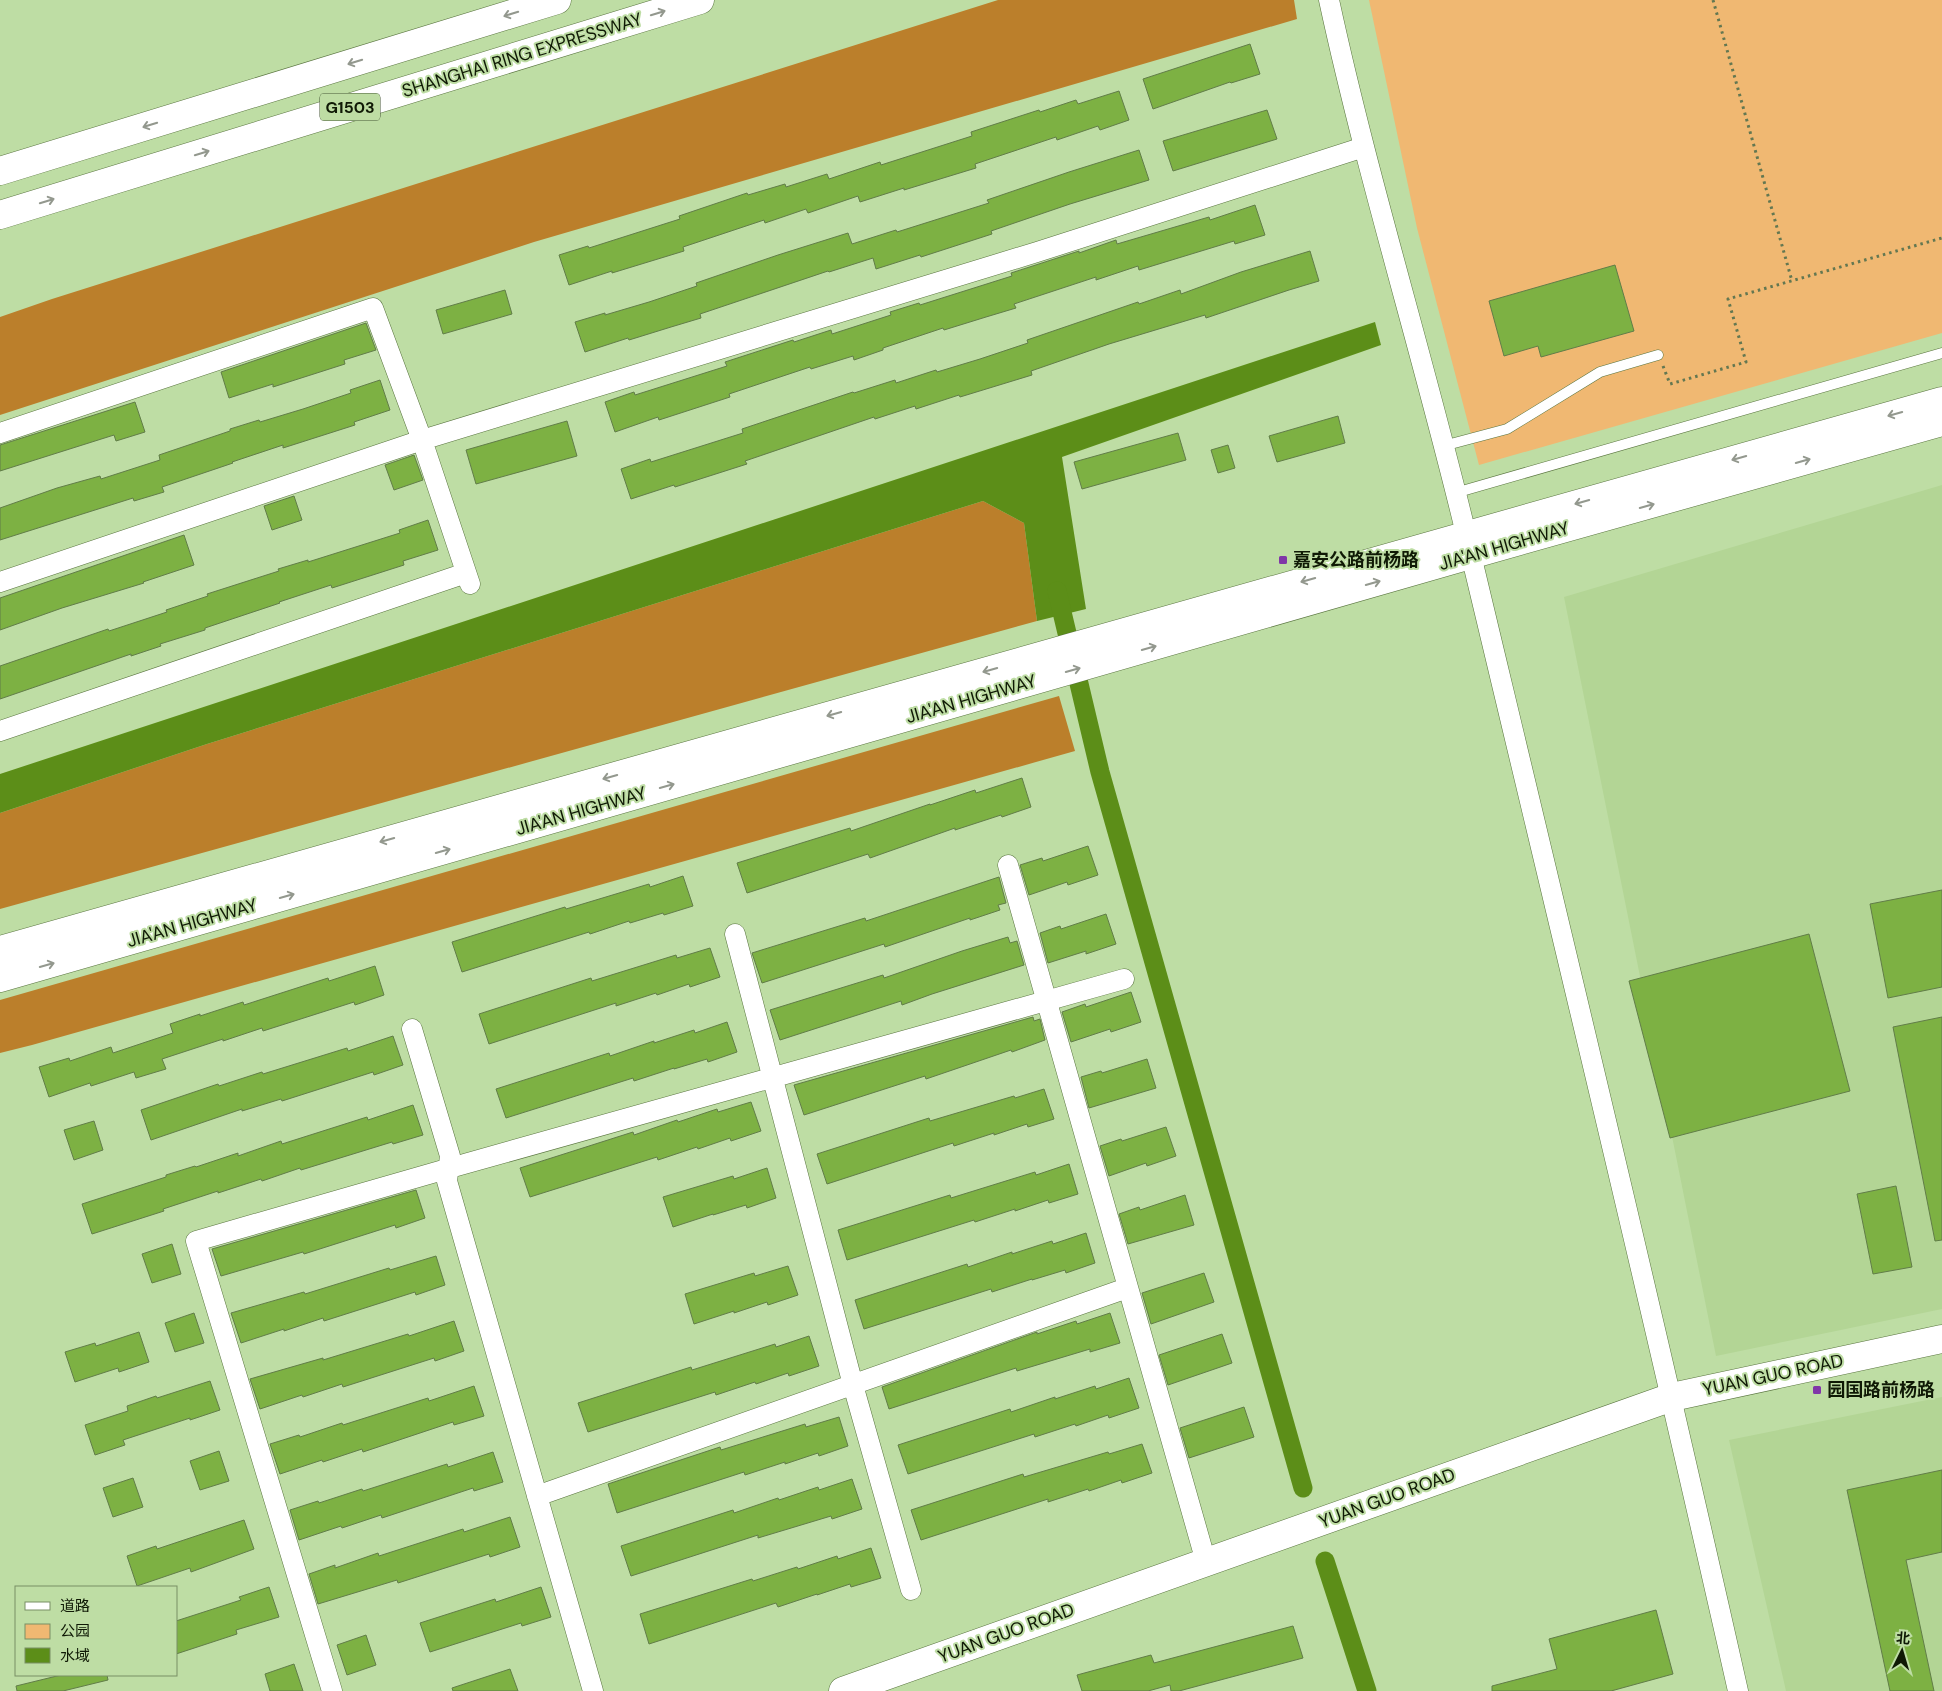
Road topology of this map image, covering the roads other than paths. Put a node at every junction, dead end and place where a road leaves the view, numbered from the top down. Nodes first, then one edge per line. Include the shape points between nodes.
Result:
1 (557, 0) edge
2 (700, 0) edge
3 (1330, 0) edge
4 (1364, 147) junction
5 (0, 171) edge
6 (0, 215) edge
7 (1942, 353) edge
8 (1658, 355) road end
9 (1942, 401) edge
10 (1942, 422) edge
11 (0, 433) edge
12 (422, 440) junction
13 (1443, 446) junction
14 (1455, 492) junction
15 (1468, 545) junction
16 (0, 582) edge
17 (1041, 667) junction
18 (0, 731) edge
19 (1008, 866) dead end
20 (735, 934) dead end
21 (0, 950) edge
22 (0, 978) edge
23 (1124, 979) dead end
24 (1047, 1000) junction
25 (412, 1028) dead end
26 (772, 1077) junction
27 (450, 1168) junction
28 (1128, 1288) junction
29 (1942, 1339) edge
30 (853, 1385) junction
31 (1672, 1397) junction
32 (537, 1496) junction
33 (1206, 1562) junction
34 (912, 1590) dead end
35 (332, 1691) edge
36 (593, 1691) edge
37 (842, 1691) edge
38 (1738, 1691) edge

1 -> 5 main road, G1503
6 -> 2 main road, SHANGHAI RING EXPRESSWAY / G1503
3 - 4 street
4 - 12 street via 1037,252
4 - 13 street
7 - 14 lane
8 - 13 lane via 1600,372 1507,429
9 -> 15 main road, JIA'AN HIGHWAY
15 -> 10 main road, JIA'AN HIGHWAY
11 - 12 street via 373,308
12 - 16 street
12 - 18 street via 468,579
13 - 14 street
14 - 15 street
15 - 17 main road, JIA'AN HIGHWAY
15 - 31 street
17 -> 21 main road, JIA'AN HIGHWAY
22 -> 17 main road, JIA'AN HIGHWAY
19 - 24 street
20 - 26 street
23 - 24 street
24 - 26 street
24 - 28 street
25 - 27 street via 450,1156
26 - 27 street
26 - 30 street
27 - 32 street via 447,1181
27 - 35 street via 196,1241
28 - 30 street
28 - 33 street
29 - 31 main road, YUAN GUO ROAD
30 - 32 street
30 - 34 street
31 - 33 main road, YUAN GUO ROAD
31 - 38 street
32 - 36 street
33 - 37 main road, YUAN GUO ROAD

